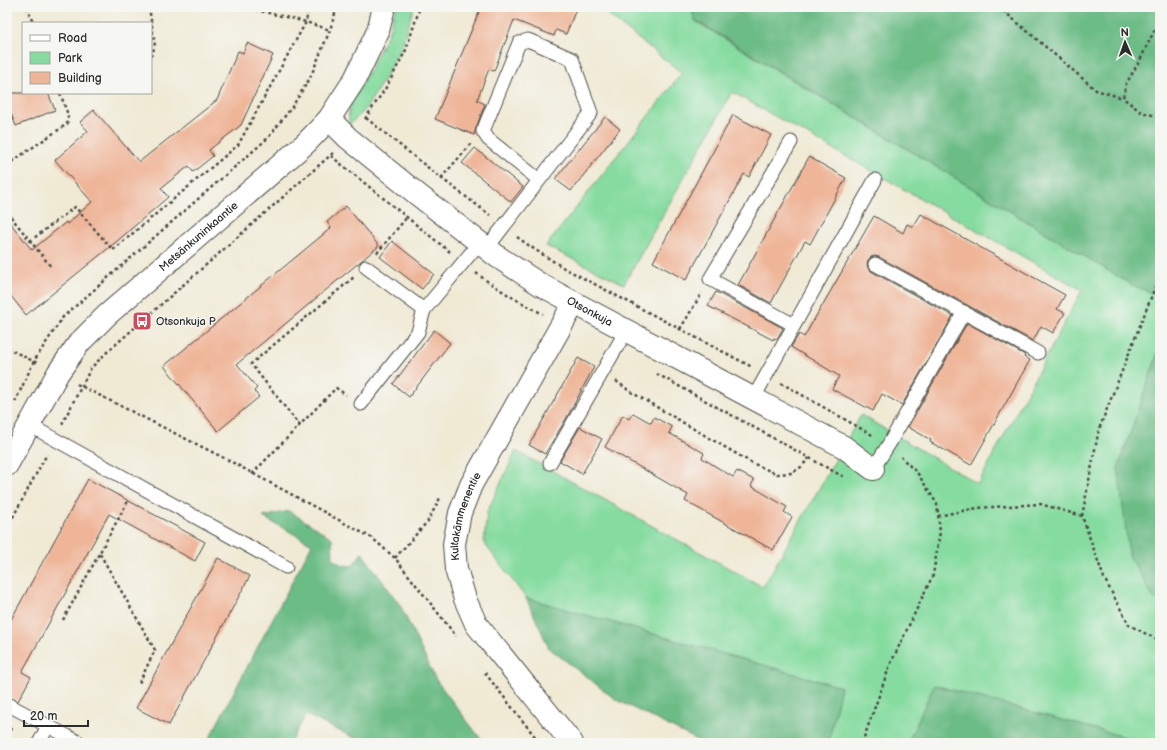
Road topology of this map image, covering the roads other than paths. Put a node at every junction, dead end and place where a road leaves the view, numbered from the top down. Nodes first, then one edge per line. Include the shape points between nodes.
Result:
1 (384, 7) edge
2 (329, 119) junction
3 (791, 142) dead end
4 (539, 180) junction
5 (875, 180) dead end
6 (483, 245) junction
7 (875, 264) dead end
8 (366, 267) road end
9 (574, 303) junction
10 (424, 310) junction
11 (964, 312) junction
12 (794, 325) junction
13 (626, 331) junction
14 (1038, 353) dead end
15 (753, 399) junction
16 (361, 404) road end
17 (29, 425) junction
18 (550, 463) dead end
19 (7, 465) edge
20 (873, 469) joint
21 (286, 566) dead end
22 (7, 704) edge
23 (48, 726) junction
24 (39, 743) edge
25 (80, 743) edge
26 (572, 743) edge

1 - 2 street, Metsänkuninkaantie via 378,31 356,79
2 - 6 street, Otsonkuja via 348,138
2 - 17 street, Metsänkuninkaantie via 306,142 107,315 79,343 58,373
3 - 12 lane via 710,279
4 - 4 lane via 591,113 572,58 528,40 519,43 482,131 488,139
4 - 6 lane via 503,226
5 - 12 lane
6 - 9 street, Otsonkuja via 541,285
6 - 10 lane
7 - 11 lane
8 - 10 lane
9 - 13 street, Otsonkuja
9 - 26 street, Kultakämmenentie via 472,485 460,513 454,544 456,569 476,624
10 - 16 lane via 418,332
11 - 14 lane
11 - 20 lane
12 - 15 lane
13 - 15 street, Otsonkuja
13 - 18 lane
15 - 20 street, Otsonkuja via 844,447
17 - 19 street, Metsänkuninkaantie
17 - 21 lane
22 - 23 lane
23 - 24 lane
23 - 25 lane

